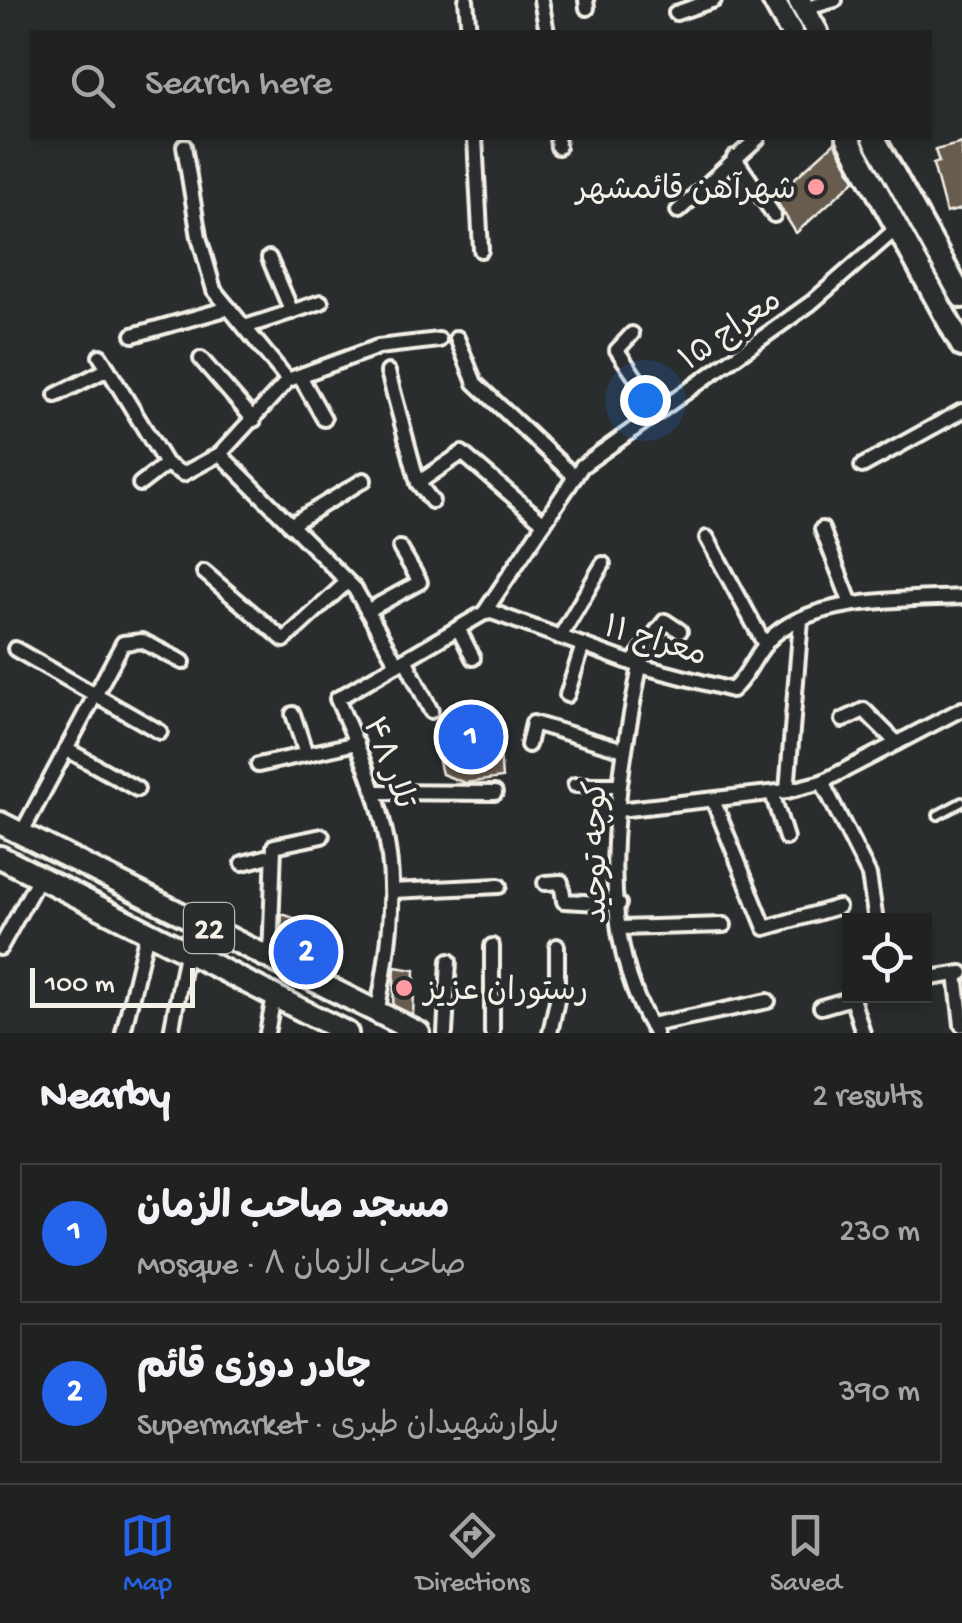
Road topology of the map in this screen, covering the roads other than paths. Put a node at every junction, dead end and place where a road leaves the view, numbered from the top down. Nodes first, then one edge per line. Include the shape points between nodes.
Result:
1 (466, 0) edge
2 (540, 0) edge
3 (714, 0) edge
4 (773, 0) edge
5 (834, 0) edge
6 (802, 4) edge
7 (676, 13) dead end
8 (469, 30) edge
9 (547, 30) edge
10 (790, 30) edge
11 (816, 30) edge
12 (475, 140) edge
13 (755, 140) edge
14 (849, 140) edge
15 (875, 140) edge
16 (184, 146) dead end
17 (734, 156) junction
18 (678, 211) dead end
19 (774, 215) dead end
20 (897, 228) junction
21 (481, 250) dead end
22 (269, 258) dead end
23 (962, 297) edge
24 (321, 302) dead end
25 (229, 308) junction
26 (292, 312) junction
27 (245, 327) junction
28 (632, 334) dead end
29 (133, 335) dead end
30 (457, 338) dead end
31 (439, 340) dead end
32 (962, 346) edge
33 (100, 356) dead end
34 (202, 359) dead end
35 (108, 369) junction
36 (388, 372) dead end
37 (294, 378) junction
38 (56, 395) dead end
39 (962, 411) edge
40 (658, 412) junction
41 (324, 419) dead end
42 (254, 420) junction
43 (220, 454) junction
44 (166, 464) junction
45 (862, 466) dead end
46 (574, 477) junction
47 (364, 480) dead end
48 (418, 483) junction
49 (140, 484) dead end
50 (432, 501) dead end
51 (544, 523) junction
52 (290, 525) junction
53 (822, 528) dead end
54 (707, 538) dead end
55 (400, 548) dead end
56 (603, 564) dead end
57 (204, 572) dead end
58 (348, 582) junction
59 (962, 597) edge
60 (851, 604) junction
61 (367, 611) junction
62 (484, 613) junction
63 (801, 620) junction
64 (458, 628) junction
65 (680, 630) dead end
66 (560, 636) junction
67 (583, 645) junction
68 (765, 645) junction
69 (15, 649) dead end
70 (473, 658) dead end
71 (401, 661) junction
72 (183, 662) dead end
73 (636, 664) junction
74 (96, 694) junction
75 (567, 695) dead end
76 (962, 709) edge
77 (431, 711) dead end
78 (292, 714) dead end
79 (843, 720) dead end
80 (160, 732) dead end
81 (357, 743) junction
82 (897, 743) junction
83 (528, 744) dead end
84 (66, 749) junction
85 (624, 750) junction
86 (306, 754) junction
87 (258, 765) dead end
88 (822, 782) junction
89 (575, 785) dead end
90 (619, 785) junction
91 (137, 790) dead end
92 (376, 792) junction
93 (788, 792) junction
94 (495, 793) dead end
95 (772, 793) junction
96 (713, 800) junction
97 (962, 802) edge
98 (618, 810) junction
99 (938, 815) dead end
100 (6, 826) edge
101 (322, 836) dead end
102 (786, 838) dead end
103 (273, 856) junction
104 (5, 860) edge
105 (243, 863) dead end
106 (40, 876) junction
107 (545, 883) dead end
108 (499, 886) dead end
109 (392, 891) junction
110 (619, 904) junction
111 (838, 907) dead end
112 (875, 913) edge
113 (724, 925) dead end
114 (620, 928) junction
115 (148, 934) junction
116 (492, 946) dead end
117 (556, 946) dead end
118 (0, 948) edge
119 (186, 953) junction
120 (270, 959) junction
121 (449, 961) dead end
122 (959, 973) edge
123 (932, 978) edge
124 (274, 997) junction
125 (768, 1001) dead end
126 (821, 1007) dead end
127 (378, 1014) junction
128 (962, 1025) edge
129 (653, 1029) edge
130 (123, 1033) edge
131 (171, 1033) edge
132 (266, 1033) edge
133 (347, 1033) edge
134 (418, 1033) edge
135 (446, 1033) edge
136 (492, 1033) edge
137 (550, 1033) edge
138 (863, 1033) edge

1 - 8 street
2 - 9 street
3 - 7 street
4 - 10 highway
5 - 6 street
6 - 11 highway
12 - 21 street
13 - 17 street
14 - 20 highway
15 - 23 highway
16 - 25 street via 199,237 214,290
17 - 18 street
17 - 19 street
20 - 32 highway
20 - 40 street, معراج ۱۵ via 811,304
22 - 26 street
24 - 26 street
25 - 27 street
25 - 29 street
26 - 27 street
27 - 37 street
28 - 40 street via 617,350
30 - 46 street via 475,384
31 - 37 street via 378,347
33 - 35 street
34 - 42 street
35 - 38 street
35 - 44 street
36 - 48 street
37 - 41 street
37 - 42 street
39 - 45 street
40 - 46 street, معراج ۱۵
42 - 43 street
43 - 44 street via 183,474
43 - 52 street
44 - 49 street
46 - 51 street, معراج ۱۵
47 - 52 street
48 - 50 street
48 - 51 street via 462,453
51 - 62 street, معراج ۱۵
52 - 58 street
53 - 60 street
54 - 68 street
55 - 61 street via 420,582
56 - 66 street
57 - 58 street via 284,640
58 - 61 street
59 - 60 street, معراج ۱۱
60 - 63 street, معراج ۱۱
61 - 71 street
62 - 64 street, تلار ۴۸
62 - 66 street, معراج ۱۱
63 - 68 street, معراج ۱۱
63 - 93 street
64 - 70 street
64 - 71 street, تلار ۴۸
65 - 73 street via 665,621
66 - 67 street, معراج ۱۱
67 - 73 street, معراج ۱۱
67 - 75 street
68 - 73 street, معراج ۱۱ via 732,690
69 - 74 street
71 - 77 street
71 - 81 street, تلار ۴۸ via 337,699
72 - 74 street via 131,640 123,643
73 - 85 street, کوچه توحید
74 - 80 street
74 - 84 street
76 - 82 street
78 - 86 street
79 - 82 street via 864,710
81 - 86 street
81 - 92 street, تلار ۴۸
82 - 88 street
83 - 85 street via 532,723
84 - 91 street
84 - 100 street
85 - 90 street, کوچه توحید
86 - 87 street
88 - 93 street
88 - 112 street via 869,875
89 - 90 street
90 - 98 street, کوچه توحید
92 - 94 street
92 - 109 street, تلار ۴۸ via 394,868
93 - 95 street
95 - 96 street
95 - 102 street
96 - 98 street
96 - 111 street via 766,928
97 - 99 lane
98 - 110 street, کوچه توحید
100 - 120 highway, 22
101 - 103 street via 274,846
103 - 105 street
103 - 120 street
104 - 106 highway, 22
106 - 115 highway, 22
106 - 118 street
107 - 110 street via 561,882 564,902
108 - 109 street
109 - 127 street, تلار ۴۸
110 - 114 street, کوچه توحید
113 - 114 street
114 - 129 street, کوچه توحید via 634,996
115 - 119 highway, 22
115 - 130 street
116 - 136 street
117 - 137 street
119 - 124 highway, 22
119 - 131 street
120 - 127 highway, 22
121 - 135 street
122 - 123 street
122 - 128 street
124 - 132 street
124 - 133 highway, 22
125 - 129 street
126 - 138 street via 852,998
127 - 134 highway, 22

